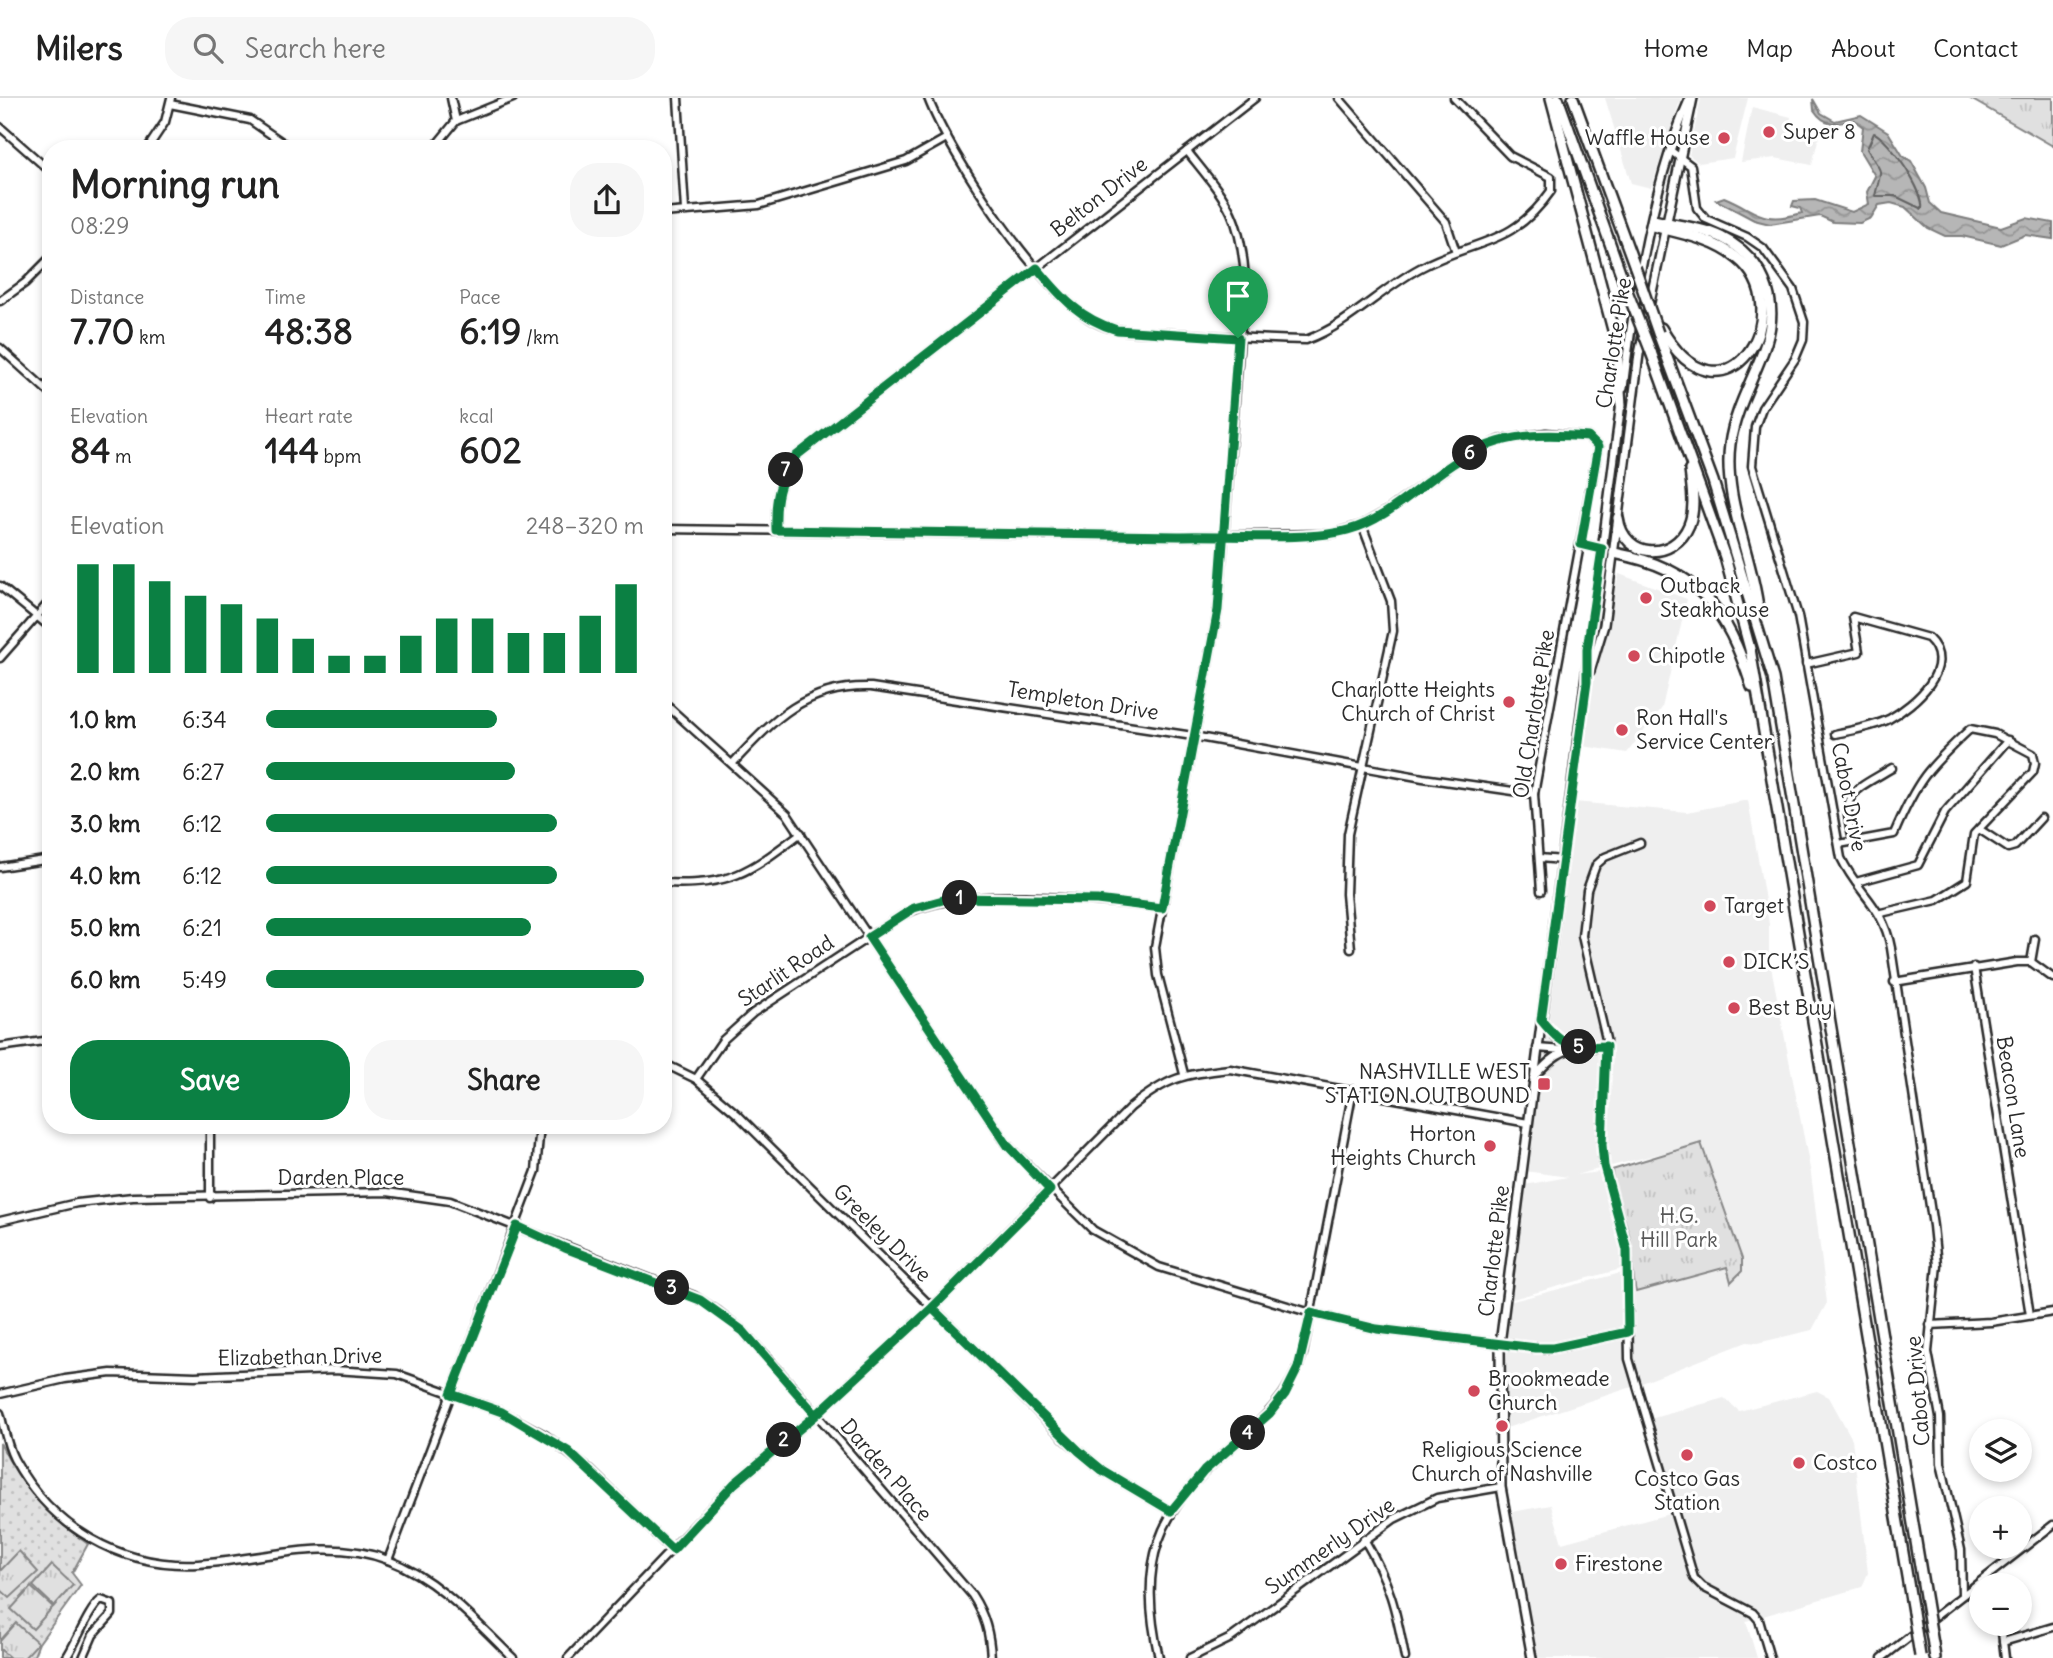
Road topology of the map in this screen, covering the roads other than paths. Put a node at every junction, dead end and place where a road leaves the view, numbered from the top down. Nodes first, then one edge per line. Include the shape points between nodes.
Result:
1 (451, 98) edge
2 (513, 98) edge
3 (678, 98) edge
4 (928, 98) edge
5 (1255, 98) edge
6 (1339, 98) edge
7 (1454, 98) edge
8 (1551, 98) edge
9 (1558, 98) edge
10 (1573, 98) edge
11 (1691, 98) edge
12 (171, 101) edge
13 (456, 121) junction
14 (0, 127) edge
15 (945, 139) junction
16 (153, 140) edge
17 (279, 140) edge
18 (440, 140) edge
19 (1187, 151) junction
20 (1671, 151) junction
21 (1681, 158) junction
22 (42, 164) edge
23 (685, 210) junction
24 (672, 211) edge
25 (1652, 223) junction
26 (1665, 226) junction
27 (1456, 252) junction
28 (42, 266) edge
29 (1037, 268) junction
30 (0, 301) edge
31 (1659, 330) junction
32 (1238, 338) junction
33 (0, 348) edge
34 (42, 386) edge
35 (1621, 406) junction
36 (1689, 455) junction
37 (1618, 518) junction
38 (1362, 525) junction
39 (672, 529) edge
40 (776, 530) junction
41 (1225, 534) junction
42 (1581, 544) junction
43 (1602, 549) junction
44 (1614, 553) junction
45 (0, 586) edge
46 (42, 610) edge
47 (37, 616) junction
48 (42, 620) edge
49 (1760, 629) junction
50 (0, 658) edge
51 (1806, 664) junction
52 (1587, 682) junction
53 (672, 710) edge
54 (1764, 722) junction
55 (1835, 734) dead end
56 (1193, 736) junction
57 (2008, 740) junction
58 (733, 763) junction
59 (1365, 765) junction
60 (1892, 768) dead end
61 (1534, 794) junction
62 (2041, 818) dead end
63 (1979, 829) junction
64 (801, 833) junction
65 (1854, 841) junction
66 (1640, 843) dead end
67 (1839, 844) junction
68 (1539, 858) junction
69 (42, 860) edge
70 (1563, 860) junction
71 (0, 867) edge
72 (672, 883) edge
73 (1856, 883) junction
74 (1541, 891) dead end
75 (1162, 908) junction
76 (1881, 914) junction
77 (869, 937) junction
78 (2035, 939) dead end
79 (1351, 948) dead end
80 (2031, 962) junction
81 (1974, 967) junction
82 (2053, 978) edge
83 (1894, 982) junction
84 (1541, 1020) junction
85 (42, 1041) edge
86 (1606, 1046) junction
87 (0, 1047) edge
88 (1572, 1047) junction
89 (1537, 1048) junction
90 (1564, 1050) junction
91 (672, 1067) edge
92 (1184, 1074) junction
93 (1533, 1078) junction
94 (696, 1079) junction
95 (1353, 1090) junction
96 (1528, 1123) junction
97 (210, 1134) edge
98 (539, 1134) edge
99 (1050, 1190) junction
100 (210, 1198) junction
101 (0, 1221) edge
102 (517, 1226) junction
103 (932, 1308) junction
104 (2053, 1312) edge
105 (1311, 1313) junction
106 (2030, 1315) junction
107 (1930, 1325) junction
108 (1628, 1332) junction
109 (1500, 1344) junction
110 (0, 1394) edge
111 (451, 1394) junction
112 (0, 1413) edge
113 (816, 1415) junction
114 (1500, 1487) junction
115 (1171, 1511) junction
116 (2053, 1525) edge
117 (1364, 1539) junction
118 (673, 1550) junction
119 (388, 1560) junction
120 (1994, 1573) edge
121 (1969, 1591) edge
122 (1962, 1595) junction
123 (2053, 1627) edge
124 (2002, 1636) edge
125 (2003, 1642) junction
126 (1920, 1657) edge
127 (66, 1658) edge
128 (83, 1658) edge
129 (513, 1658) edge
130 (568, 1658) edge
131 (991, 1658) edge
132 (1159, 1658) edge
133 (1189, 1658) edge
134 (1405, 1658) edge
135 (1532, 1658) edge
136 (1770, 1658) edge
137 (1882, 1658) edge
138 (1935, 1658) edge
139 (2005, 1658) edge

1 - 13 street
2 - 13 street
3 - 23 street
4 - 15 street
5 - 19 street, Belton Drive
6 - 27 street via 1446,222
7 - 27 street via 1510,156 1551,177 1551,191 1524,224 1479,247
8 - 35 highway via 1618,345
9 - 36 highway, bridge
10 - 31 highway, bridge
11 - 20 main road, Charlotte Pike
11 - 21 main road, Charlotte Pike
12 - 16 street
12 - 17 street via 250,120
13 - 18 street
14 - 22 street
15 - 23 street via 906,161 808,192 759,205
15 - 29 street
19 - 29 street, Belton Drive
19 - 32 street via 1228,202 1242,237 1245,277
20 - 21 street
20 - 25 main road, Charlotte Pike
21 - 26 main road, Charlotte Pike
21 - 51 street, Cabot Drive via 1691,166 1697,208 1706,219 1763,248 1800,305 1803,340 1762,408 1753,436 1752,466 1798,616
23 - 24 street
25 - 26 highway
25 - 35 main road, Charlotte Pike
26 - 31 highway via 1739,259 1755,281 1762,303 1761,328 1751,350 1734,369 1714,374 1681,357
26 - 37 main road, Charlotte Pike via 1639,354
26 - 49 highway via 1718,236 1744,251 1769,288 1771,317 1766,342 1735,420 1729,467
27 - 32 street via 1418,269 1330,331 1306,340
28 - 30 street
29 - 32 street via 1072,308 1102,325 1117,330
29 - 40 street, Belton Drive via 796,456 779,487
31 - 49 highway
32 - 41 street
33 - 34 street
35 - 43 main road, Charlotte Pike
36 - 37 highway via 1693,511 1687,530 1674,544 1655,551 1631,545 1620,534
36 - 54 highway via 1725,557
37 - 44 main road, Charlotte Pike
38 - 41 street via 1331,534
38 - 42 street, Old Charlotte Pike via 1482,446 1514,436 1559,434 1588,437 1598,447
38 - 59 street via 1391,601 1394,631
39 - 40 street
40 - 41 street
41 - 56 street via 1218,610
42 - 43 street
42 - 61 street, Old Charlotte Pike
43 - 44 main road
43 - 52 main road, Charlotte Pike via 1587,649
44 - 52 main road, Charlotte Pike via 1604,625
44 - 54 highway via 1648,559 1708,596 1734,636
45 - 47 street
46 - 47 street
47 - 48 street
47 - 50 street
49 - 138 highway, bridge via 1773,678
51 - 55 street via 1859,652 1853,617 1928,638 1936,645 1937,675 1908,706 1887,720
51 - 67 street, Cabot Drive
52 - 70 main road, Charlotte Pike
53 - 58 street
54 - 126 highway, bridge
56 - 58 street, Templeton Drive via 851,686 817,694 791,707
56 - 59 street, Templeton Drive
56 - 75 street
57 - 63 street via 2033,754 2033,772
57 - 65 street via 1970,729 1928,768 1894,834
57 - 73 street via 1945,812 1918,865
58 - 64 street
59 - 61 street, Templeton Drive
59 - 79 street via 1348,834
60 - 65 street via 1851,793
61 - 68 street, Old Charlotte Pike
62 - 63 street via 2008,848
63 - 76 street via 1974,834 1967,881 1937,900
64 - 72 street via 743,874 704,884
64 - 77 street
65 - 67 street
66 - 86 street via 1596,865 1583,907 1585,959
67 - 73 street, Cabot Drive via 1841,858
68 - 70 street
68 - 74 street, Old Charlotte Pike
69 - 71 street
70 - 84 main road, Charlotte Pike
73 - 76 street, Cabot Drive
75 - 77 street, Starlit Road via 1097,900 950,898 914,908
75 - 92 street via 1155,958
76 - 83 street, Cabot Drive
77 - 94 street, Starlit Road via 753,1013 723,1040
77 - 99 street via 1008,1146
78 - 80 street
80 - 81 street
80 - 82 street
81 - 83 street
81 - 106 street, Beacon Lane
83 - 107 street, Cabot Drive via 1933,1226 1937,1265
84 - 88 street via 1556,1038
84 - 89 main road, Charlotte Pike
85 - 87 street
86 - 88 street
86 - 108 street via 1602,1145 1627,1250
88 - 90 street
89 - 90 street
89 - 93 main road, Charlotte Pike
90 - 93 street via 1554,1054
91 - 94 street, Greeley Drive
92 - 95 street via 1230,1069
92 - 99 street via 1131,1107
93 - 96 main road, Charlotte Pike
94 - 103 street, Greeley Drive
95 - 96 street
95 - 105 street
96 - 109 main road, Charlotte Pike
97 - 100 street
98 - 102 street via 536,1171
99 - 103 street
99 - 105 street via 1093,1230 1141,1259
100 - 101 street, Darden Place via 132,1196
100 - 102 street, Darden Place via 387,1192 450,1201
102 - 111 street
102 - 113 street, Darden Place via 700,1300 743,1331
103 - 113 street
103 - 115 street, Greeley Drive via 1079,1451
104 - 106 street
105 - 109 street via 1377,1329
105 - 115 street via 1298,1368 1285,1394 1204,1471
106 - 107 street
107 - 122 street, Cabot Drive via 1928,1352 1940,1417 1941,1463 1961,1550
108 - 109 street via 1553,1348
108 - 136 street via 1629,1359 1693,1578 1753,1613
109 - 114 main road, Charlotte Pike
110 - 111 street, Elizabethan Drive via 111,1373 195,1376 334,1370 397,1374
111 - 118 street, Elizabethan Drive via 502,1412 568,1451
111 - 119 street
112 - 119 street via 13,1457 40,1498 66,1524 104,1546 173,1564 328,1548
113 - 118 street via 734,1484
113 - 131 street, Darden Place via 972,1595 983,1613
114 - 117 street, Summerly Drive via 1437,1498
114 - 135 main road, Charlotte Pike
115 - 132 street via 1150,1576 1151,1620
116 - 120 street
117 - 133 street, Summerly Drive via 1231,1638
117 - 134 street via 1395,1602
118 - 130 street
119 - 129 street via 432,1584
121 - 122 street
122 - 137 street
123 - 125 street
124 - 125 street
125 - 139 street
127 - 128 street via 91,1609 106,1600 112,1604 112,1614 93,1636

